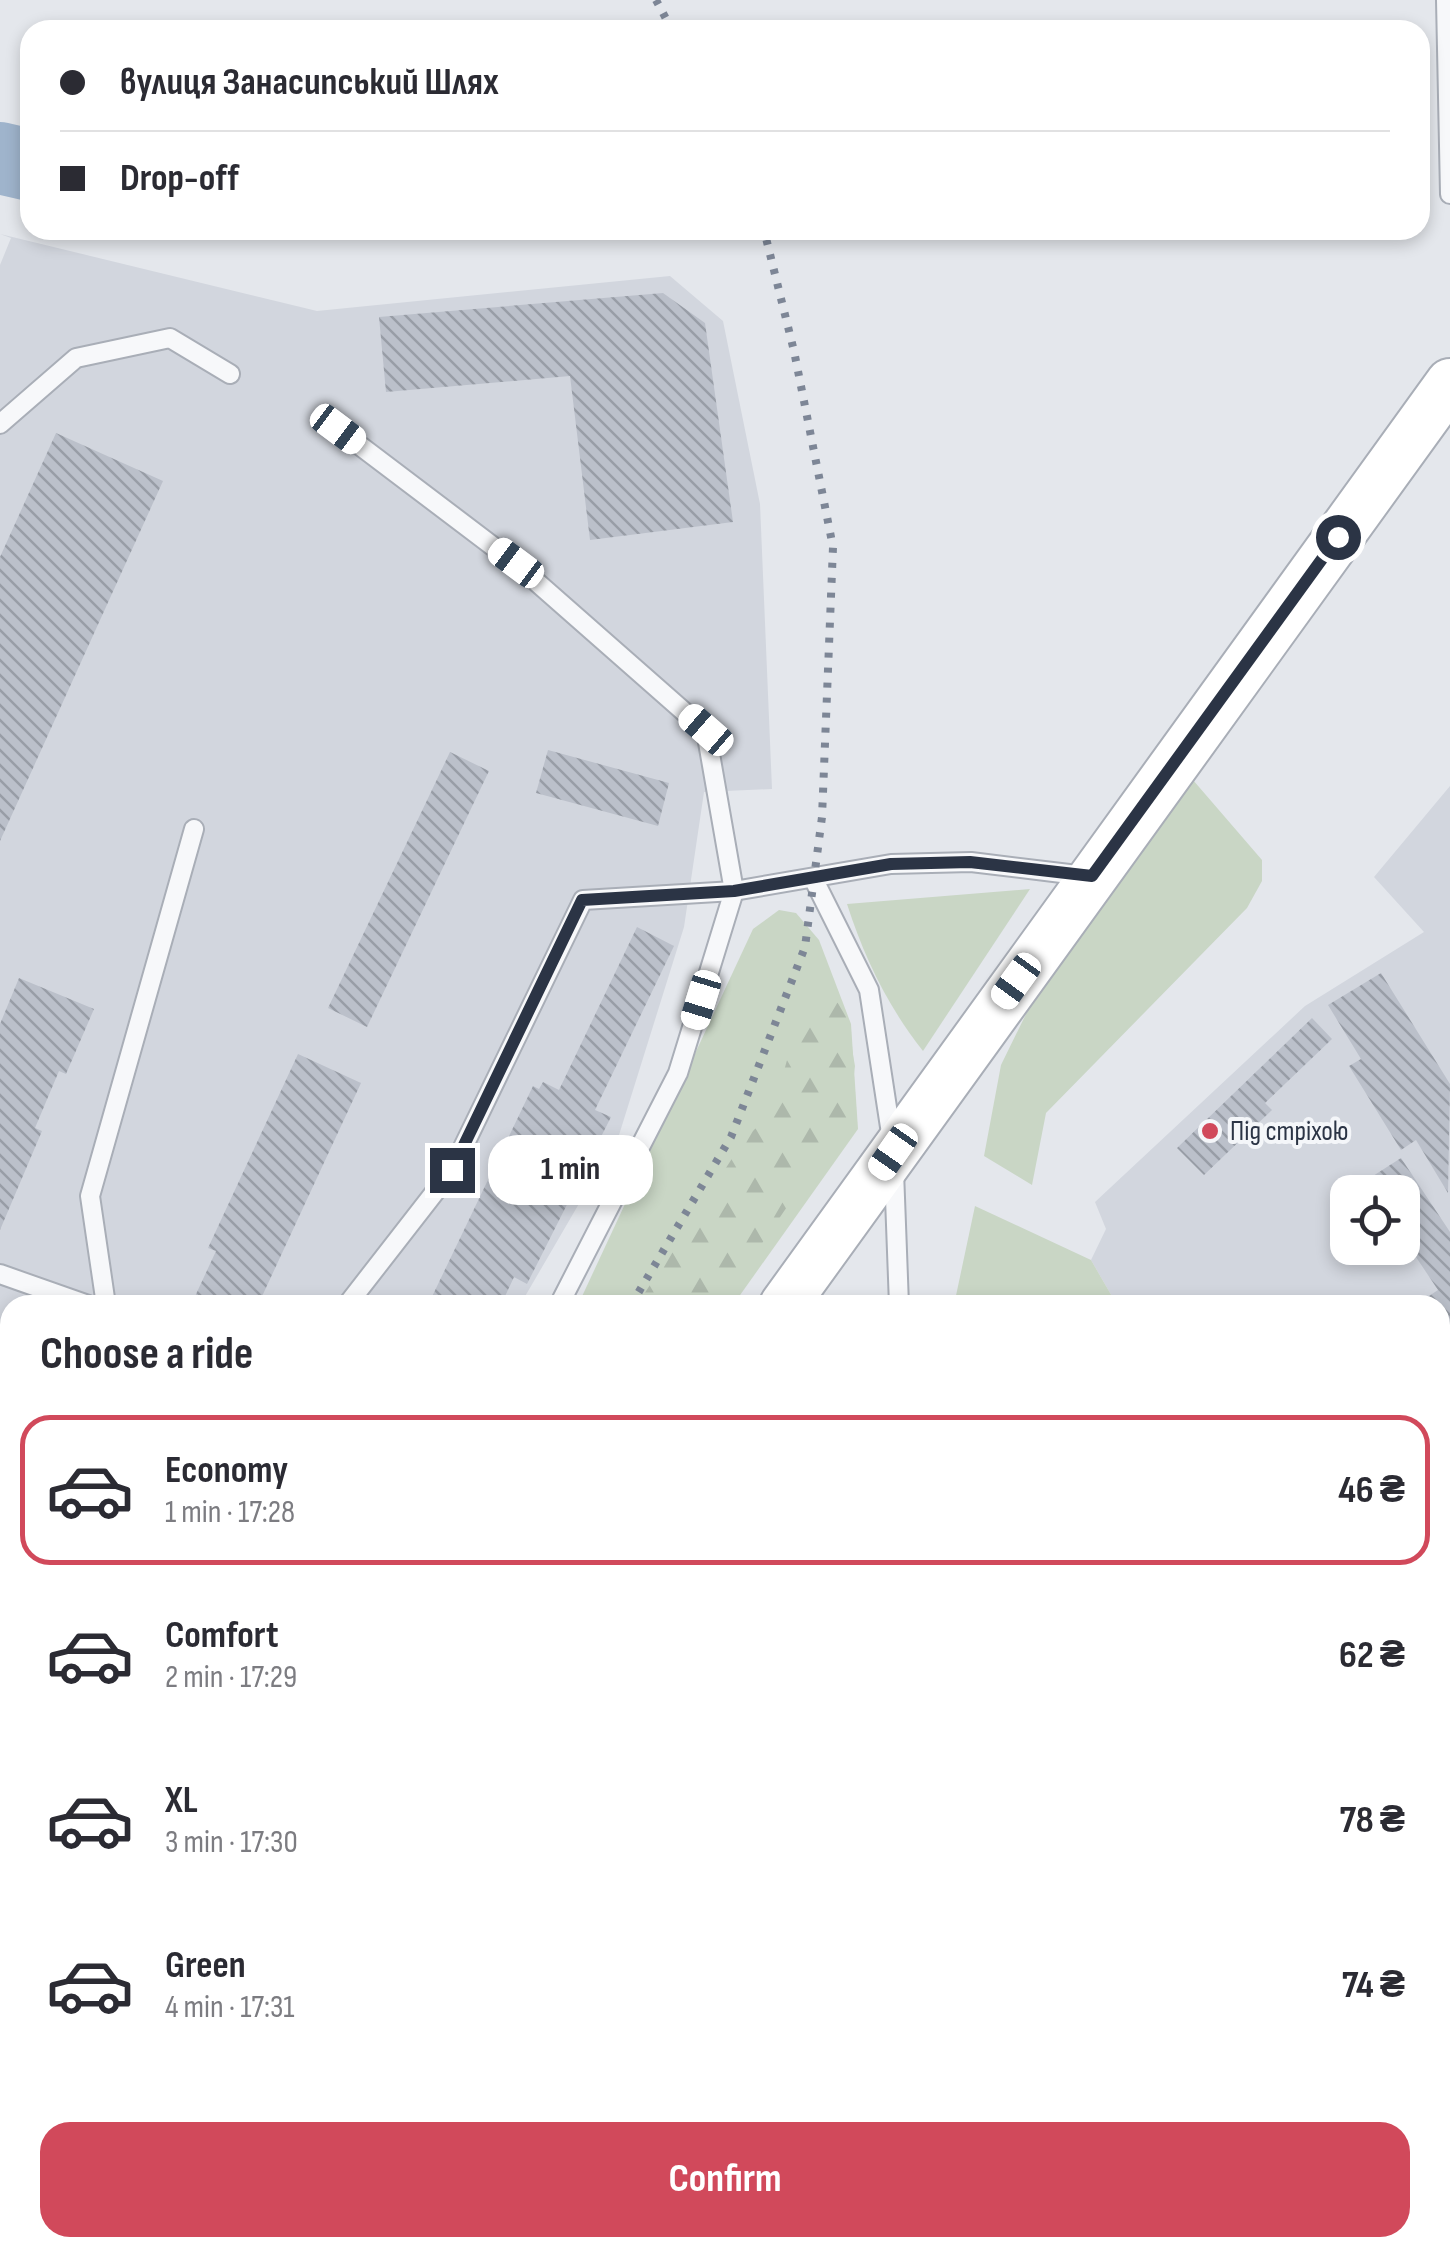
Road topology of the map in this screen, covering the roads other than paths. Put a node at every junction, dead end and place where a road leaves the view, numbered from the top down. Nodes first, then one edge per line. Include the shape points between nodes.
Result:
1 (1446, 0) edge
2 (1450, 194) edge
3 (230, 374) dead end
4 (1450, 383) edge
5 (0, 424) edge
6 (338, 429) dead end
7 (194, 828) dead end
8 (1092, 876) junction
9 (814, 880) junction
10 (734, 891) junction
11 (893, 1152) junction
12 (0, 1274) edge
13 (60, 1295) edge
14 (105, 1295) edge
15 (355, 1295) edge
16 (564, 1295) edge
17 (791, 1295) edge
18 (899, 1295) edge

1 - 2 lane
3 - 5 lane via 170,338 76,358
4 - 8 main road
6 - 10 lane via 516,563 706,730
7 - 14 lane via 90,1196
8 - 9 lane via 970,862 891,864
8 - 11 main road
9 - 10 lane
9 - 11 lane via 870,990
10 - 15 lane via 582,900 452,1170
10 - 16 lane via 678,1072
11 - 17 main road
11 - 18 lane
12 - 13 lane

